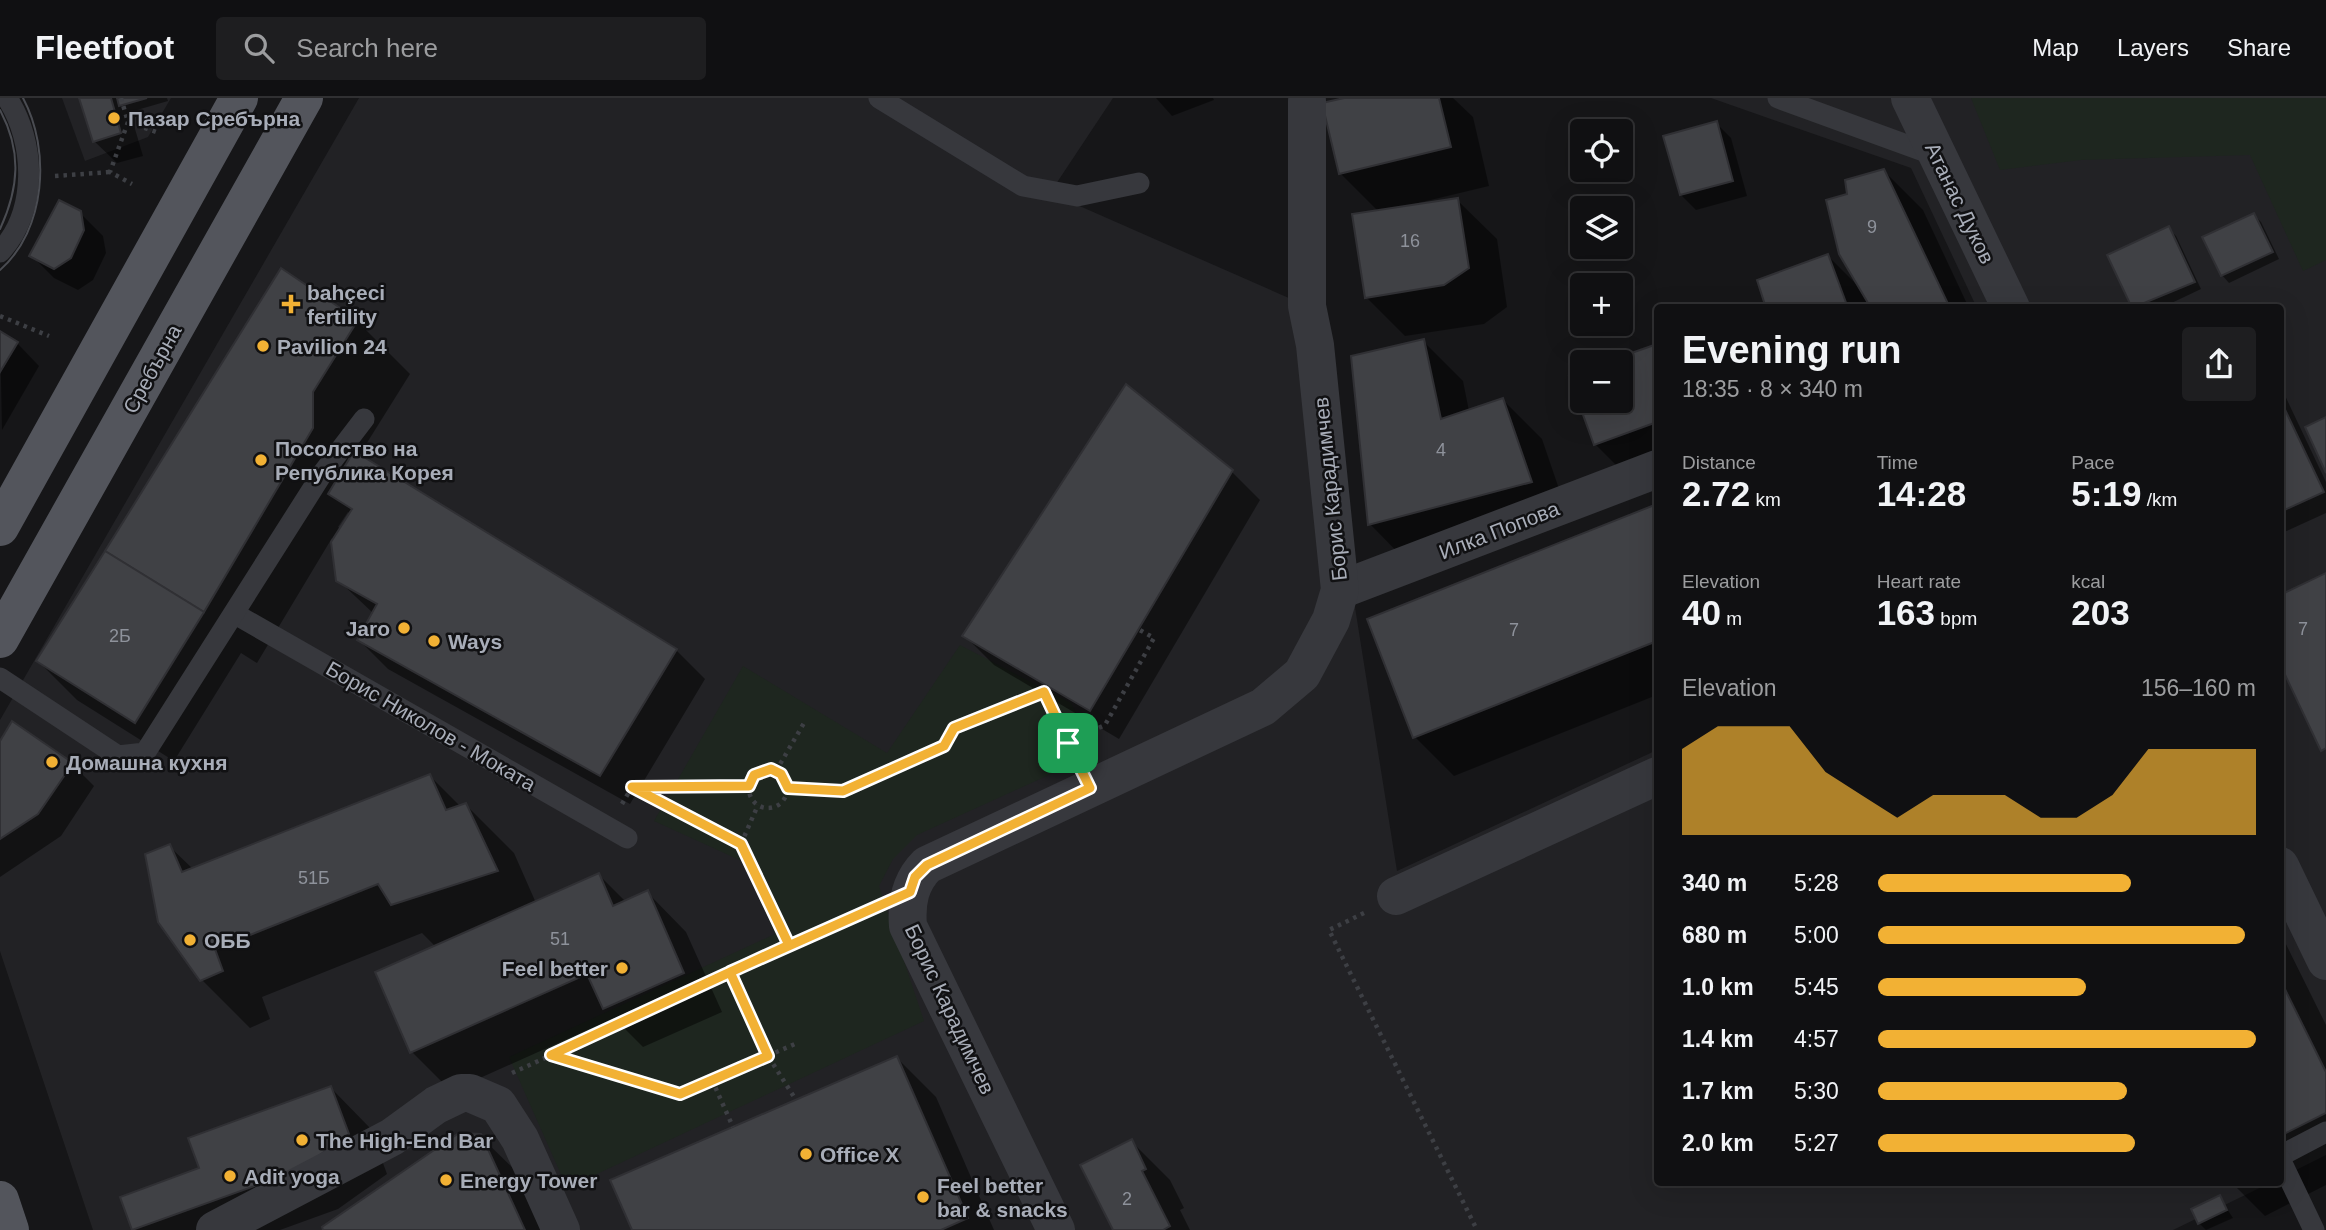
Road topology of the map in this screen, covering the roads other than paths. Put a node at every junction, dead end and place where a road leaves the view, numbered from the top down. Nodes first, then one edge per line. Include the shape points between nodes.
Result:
1 (7, 98) edge
2 (239, 98) edge
3 (304, 98) edge
4 (879, 98) edge
5 (1778, 98) edge
6 (1910, 98) edge
7 (1307, 99) edge
8 (1937, 156) junction
9 (1139, 183) dead end
10 (0, 253) edge
11 (2009, 304) edge
12 (364, 419) dead end
13 (1654, 470) edge
14 (0, 527) edge
15 (1340, 590) junction
16 (235, 614) junction
17 (0, 639) edge
18 (0, 678) edge
19 (1654, 777) edge
20 (627, 838) dead end
21 (2284, 874) edge
22 (1396, 897) road end
23 (2326, 961) edge
24 (2326, 1132) edge
25 (2284, 1155) edge
26 (2284, 1166) edge
27 (0, 1200) edge
28 (1054, 1229) edge
29 (10, 1230) edge
30 (215, 1230) edge
31 (561, 1230) edge
32 (2314, 1230) edge

1 - 10 lane via 22,128 29,177 14,234
2 - 14 main road
3 - 17 main road, Сребърна
4 - 9 lane via 1023,186 1077,196
5 - 8 lane
6 - 8 street, Атанас Дуков
7 - 15 street, Борис Карадимчев via 1307,306
8 - 11 street, Атанас Дуков
12 - 16 lane via 322,474
13 - 15 street, Илка Попова
15 - 28 street, Борис Карадимчев via 1320,645 1302,674 1264,707 927,865 915,877 906,910 908,926
16 - 18 lane via 145,754 118,756
16 - 20 lane, Борис Николов - Моката
19 - 22 street
21 - 23 street
24 - 25 lane
26 - 32 lane
27 - 29 main road
30 - 31 street via 392,1137 461,1093 498,1105 520,1139

